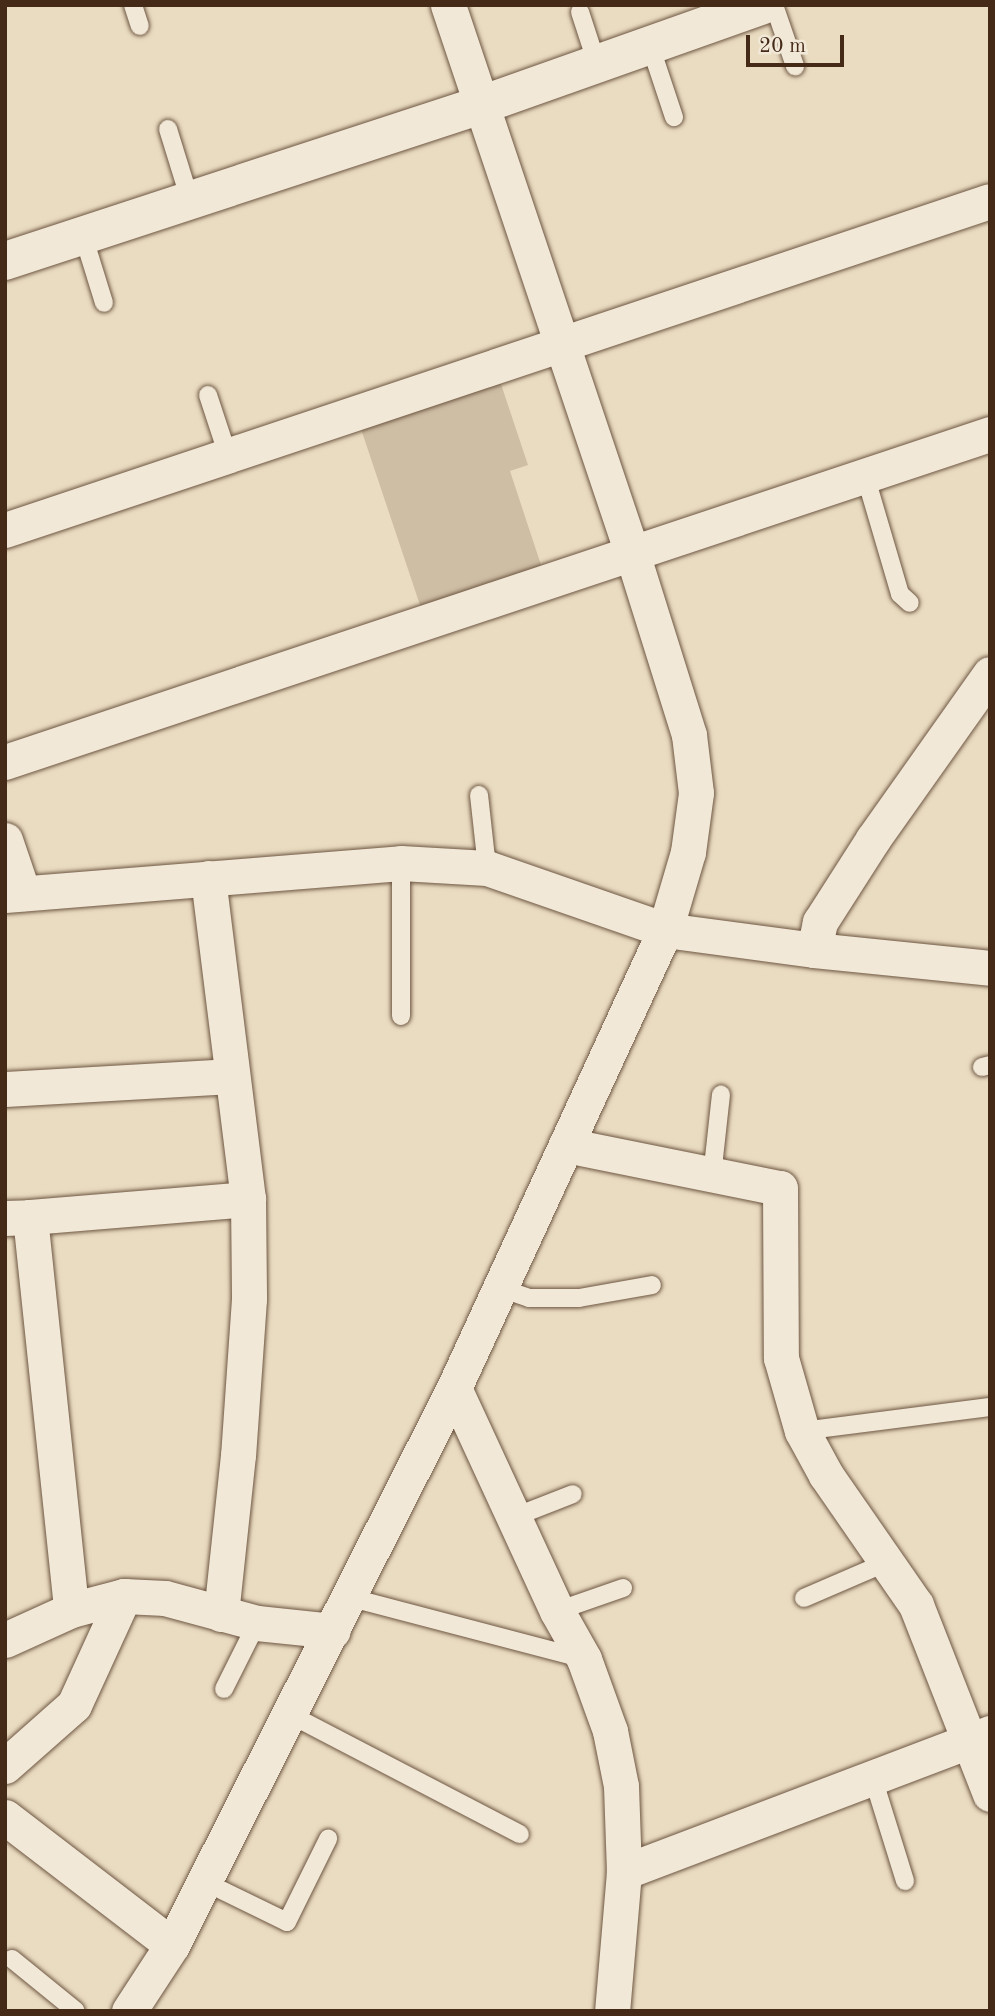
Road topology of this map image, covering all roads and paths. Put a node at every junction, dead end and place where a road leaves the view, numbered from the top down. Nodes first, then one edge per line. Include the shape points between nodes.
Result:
1 (134, 5) edge
2 (448, 5) edge
3 (763, 5) edge
4 (774, 5) edge
5 (580, 12) dead end
6 (140, 26) dead end
7 (650, 46) junction
8 (597, 64) junction
9 (795, 66) dead end
10 (481, 105) junction
11 (674, 117) dead end
12 (168, 129) dead end
13 (190, 200) junction
14 (990, 201) edge
15 (83, 235) junction
16 (5, 261) edge
17 (104, 303) dead end
18 (562, 344) junction
19 (208, 395) dead end
20 (990, 434) edge
21 (228, 456) junction
22 (865, 475) junction
23 (5, 530) edge
24 (632, 553) junction
25 (910, 603) dead end
26 (990, 674) edge
27 (5, 762) edge
28 (479, 795) dead end
29 (5, 840) edge
30 (401, 863) junction
31 (487, 868) junction
32 (208, 878) junction
33 (14, 894) edge
34 (665, 930) junction
35 (814, 950) junction
36 (990, 968) edge
37 (401, 1016) dead end
38 (232, 1076) junction
39 (5, 1089) edge
40 (721, 1094) dead end
41 (566, 1145) junction
42 (712, 1176) junction
43 (248, 1199) junction
44 (18, 1218) edge
45 (652, 1285) dead end
46 (500, 1288) junction
47 (454, 1388) junction
48 (990, 1407) edge
49 (802, 1431) junction
50 (573, 1494) dead end
51 (514, 1517) junction
52 (887, 1562) junction
53 (623, 1588) dead end
54 (124, 1596) junction
55 (348, 1597) junction
56 (803, 1598) dead end
57 (71, 1610) junction
58 (557, 1611) junction
59 (221, 1614) junction
60 (257, 1623) junction
61 (333, 1630) junction
62 (5, 1640) edge
63 (584, 1659) junction
64 (224, 1689) dead end
65 (291, 1715) junction
66 (979, 1738) edge
67 (5, 1766) edge
68 (873, 1778) junction
69 (990, 1794) edge
70 (5, 1817) edge
71 (520, 1834) dead end
72 (328, 1839) dead end
73 (624, 1872) junction
74 (905, 1881) dead end
75 (205, 1882) junction
76 (172, 1945) junction
77 (12, 1959) dead end
78 (76, 2011) edge
79 (129, 2011) edge
80 (612, 2011) edge

1 - 6 lane
2 - 10 street
3 - 7 street
4 - 9 lane
5 - 8 lane
7 - 8 street
7 - 11 lane
8 - 10 street
10 - 13 street
10 - 18 street
12 - 13 lane
13 - 15 street
14 - 18 street
15 - 16 street
15 - 17 lane
18 - 21 street
18 - 24 street
19 - 21 lane
20 - 22 street
21 - 23 street
22 - 24 street
22 - 25 lane via 900,594
24 - 27 street
24 - 34 street via 689,734 696,793 688,852
26 - 35 street via 820,922
28 - 31 lane
29 - 33 street
30 - 31 street
30 - 32 street
30 - 37 lane
31 - 34 street
32 - 33 street
32 - 38 street
34 - 35 street
34 - 41 street
35 - 36 street
38 - 39 street
38 - 43 street
40 - 42 lane
41 - 42 street
41 - 46 street
42 - 49 street via 780,1188 781,1359
43 - 44 street
43 - 59 street via 249,1299
44 - 57 street
45 - 46 lane via 579,1298 529,1298
46 - 47 street
47 - 51 street
47 - 55 street
48 - 49 lane
49 - 52 street via 826,1475
50 - 51 lane
51 - 58 street
52 - 56 lane
52 - 66 street via 916,1605
53 - 58 lane
54 - 57 street
54 - 59 street via 166,1598
54 - 67 street via 74,1706
55 - 61 street
55 - 63 lane
57 - 62 street
58 - 63 street
59 - 60 street
60 - 61 street
60 - 64 lane
61 - 65 street
63 - 73 street via 610,1731 619,1774
65 - 71 lane
65 - 75 street
66 - 68 street
66 - 69 street
68 - 73 street
68 - 74 lane
70 - 76 street
72 - 75 lane via 287,1922
73 - 80 street
75 - 76 street
76 - 79 street
77 - 78 lane

